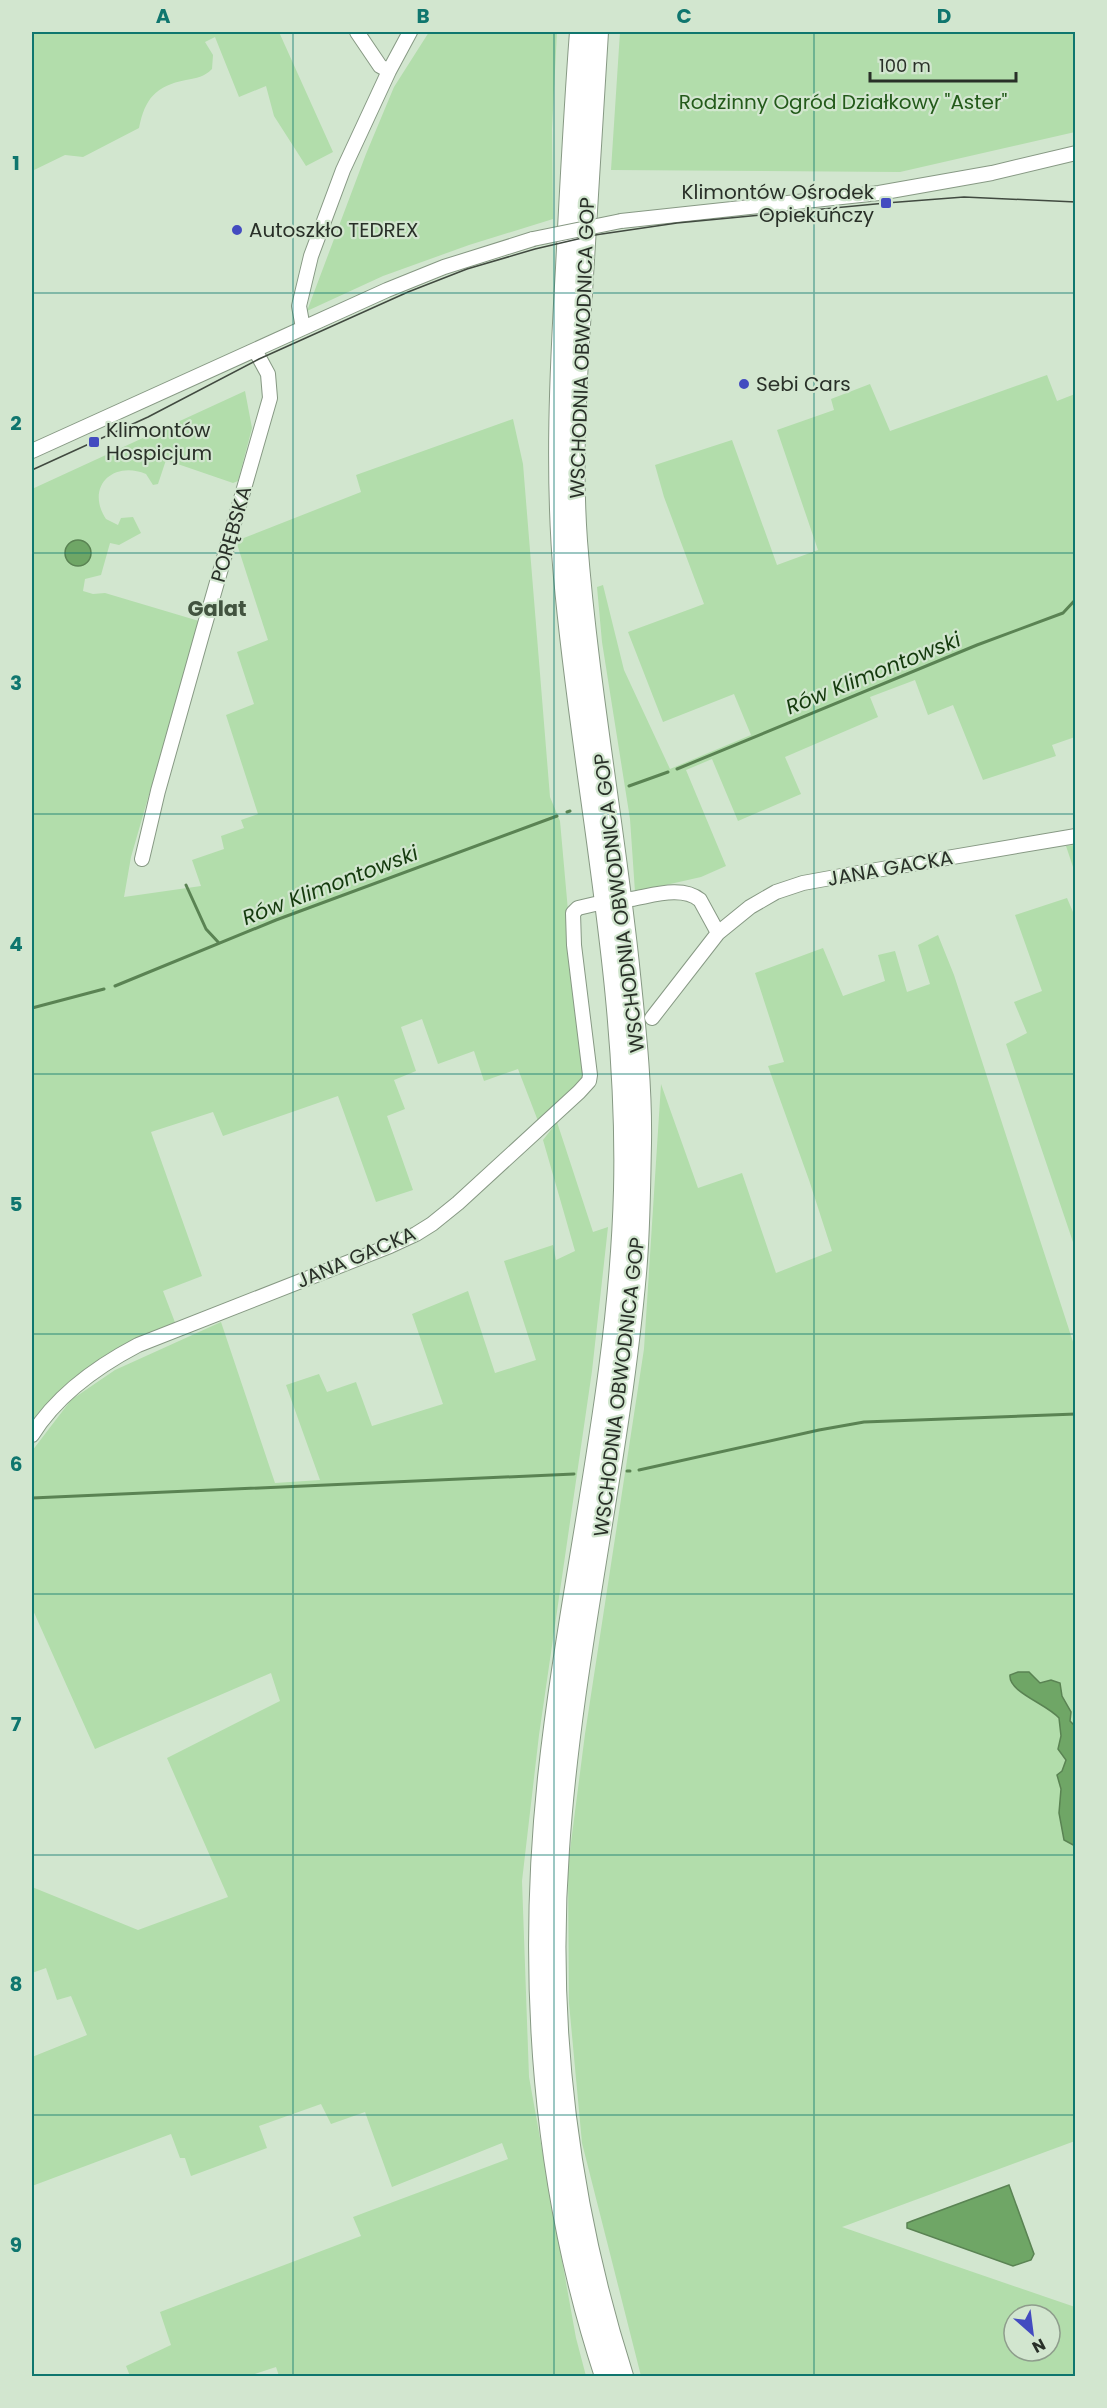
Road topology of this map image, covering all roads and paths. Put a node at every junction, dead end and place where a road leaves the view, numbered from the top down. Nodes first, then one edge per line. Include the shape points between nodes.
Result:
1 (357, 32) edge
2 (410, 32) edge
3 (580, 32) edge
4 (598, 32) edge
5 (389, 71) junction
6 (1076, 153) edge
7 (303, 328) junction
8 (255, 350) junction
9 (32, 450) edge
10 (1076, 836) edge
11 (142, 859) dead end
12 (631, 899) dead end
13 (595, 904) dead end
14 (718, 933) junction
15 (652, 1018) dead end
16 (32, 1435) edge
17 (597, 2351) junction
18 (618, 2374) edge
19 (600, 2376) edge

1 - 5 street via 380,66
2 - 5 street
3 - 17 highway, WSCHODNIA OBWODNICA GOP via 561,360 560,512 568,623 617,1006 624,1104 624,1193 611,1347 548,1777 539,1951 543,2056 553,2150 574,2262
4 - 18 highway, WSCHODNIA OBWODNICA GOP via 576,382 576,531 637,1041 641,1134 633,1304 562,1810 556,1998 568,2137 586,2237
5 - 7 street via 343,170 311,256 299,306
6 - 7 street, bridge via 879,193 621,221 533,239 444,267
7 - 8 street
8 - 9 street
8 - 11 street, PORĘBSKA via 268,374 270,398 202,631
10 - 14 street, JANA GACKA via 803,883 767,897
12 - 14 street via 688,893 700,900
13 - 16 street, JANA GACKA via 573,913 590,1075 579,1092 432,1224 390,1246 138,1345 91,1373 50,1411
14 - 15 street, JANA GACKA
17 - 18 highway, WSCHODNIA OBWODNICA GOP
17 - 19 highway

